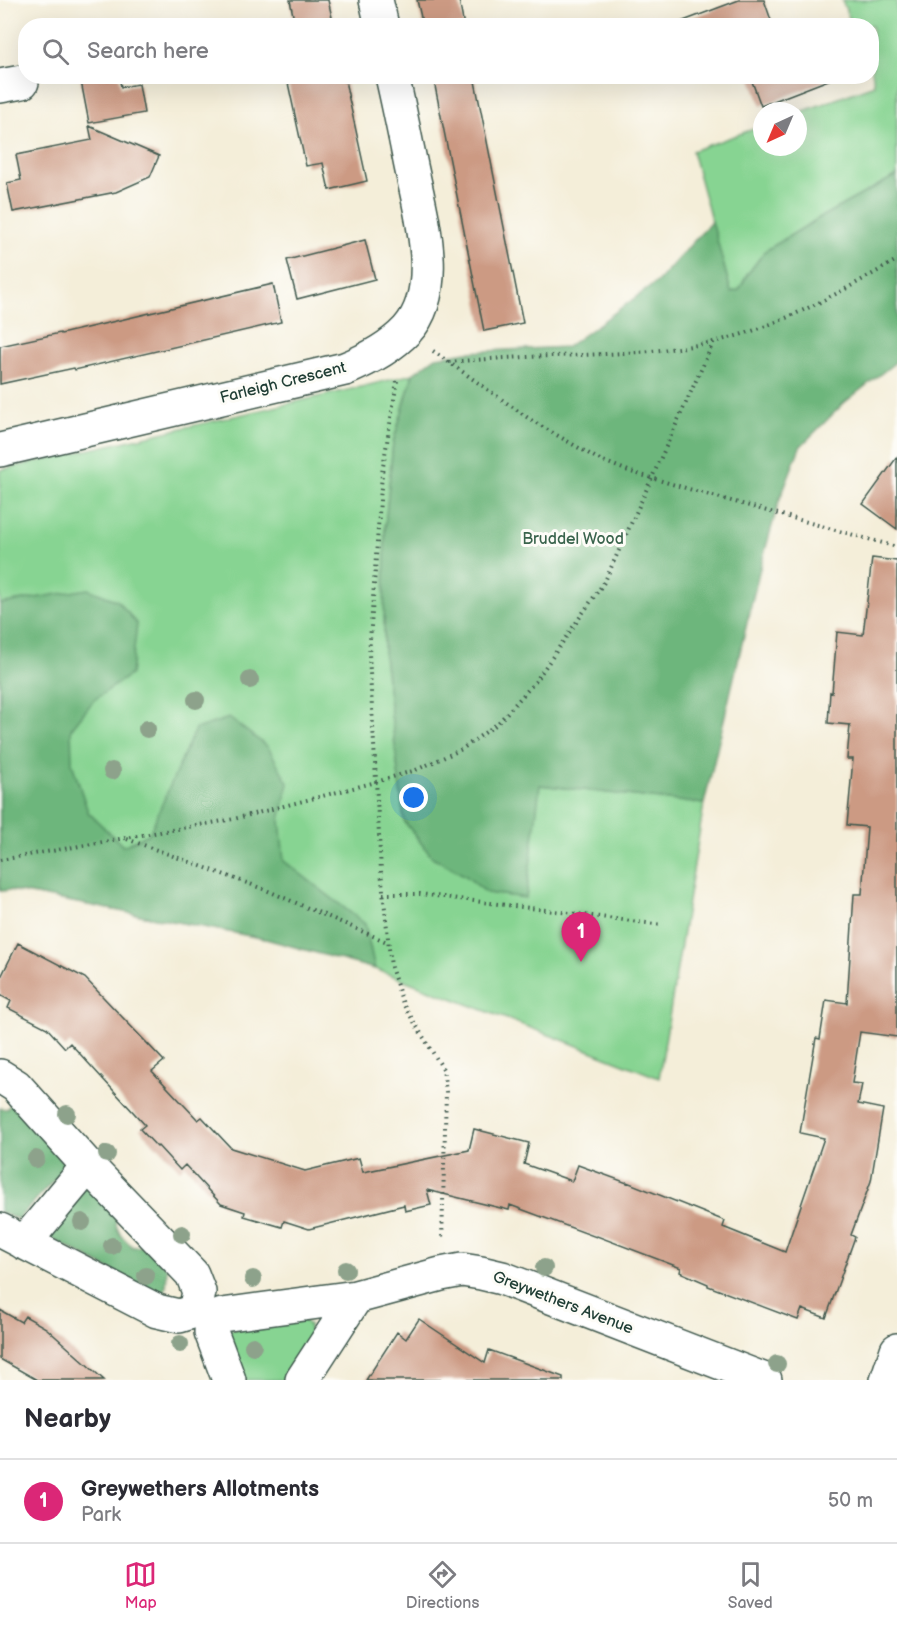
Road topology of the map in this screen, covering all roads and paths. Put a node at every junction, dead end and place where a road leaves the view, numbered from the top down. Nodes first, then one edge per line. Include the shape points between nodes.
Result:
1 (376, 0) edge
2 (380, 18) edge
3 (394, 84) edge
4 (897, 260) edge
5 (406, 330) junction
6 (714, 341) junction
7 (0, 450) edge
8 (651, 478) junction
9 (897, 547) edge
10 (376, 782) junction
11 (125, 838) junction
12 (0, 860) edge
13 (383, 894) junction
14 (663, 925) dead end
15 (388, 943) junction
16 (0, 1076) edge
17 (88, 1166) junction
18 (12, 1237) edge
19 (441, 1274) junction
20 (356, 1297) junction
21 (205, 1316) junction
22 (897, 1350) edge
23 (229, 1380) edge
24 (302, 1380) edge
25 (765, 1380) edge
26 (887, 1380) edge

1 - 2 street
3 - 5 street, Farleigh Crescent via 428,261 421,306
4 - 6 path via 805,310
5 - 7 street, Farleigh Crescent via 370,359 345,369
5 - 10 path via 382,472 369,654
6 - 8 path
6 - 8 path via 623,353 448,362 531,420 598,459
8 - 9 path
8 - 10 path via 605,581 536,682 497,724 462,749 416,770
10 - 11 path via 234,819
10 - 13 path
11 - 12 path
11 - 15 path via 266,890
13 - 14 path via 420,894
13 - 15 path
15 - 19 path via 403,1004 443,1069 446,1092
16 - 17 street via 16,1086
17 - 18 street, Greywethers Avenue
17 - 21 street via 192,1274
18 - 21 street, Greywethers Avenue via 157,1311
19 - 20 street, Greywethers Avenue
19 - 25 street, Greywethers Avenue via 462,1270 502,1278
20 - 21 street, Greywethers Avenue
20 - 24 street
21 - 23 street
22 - 26 street

